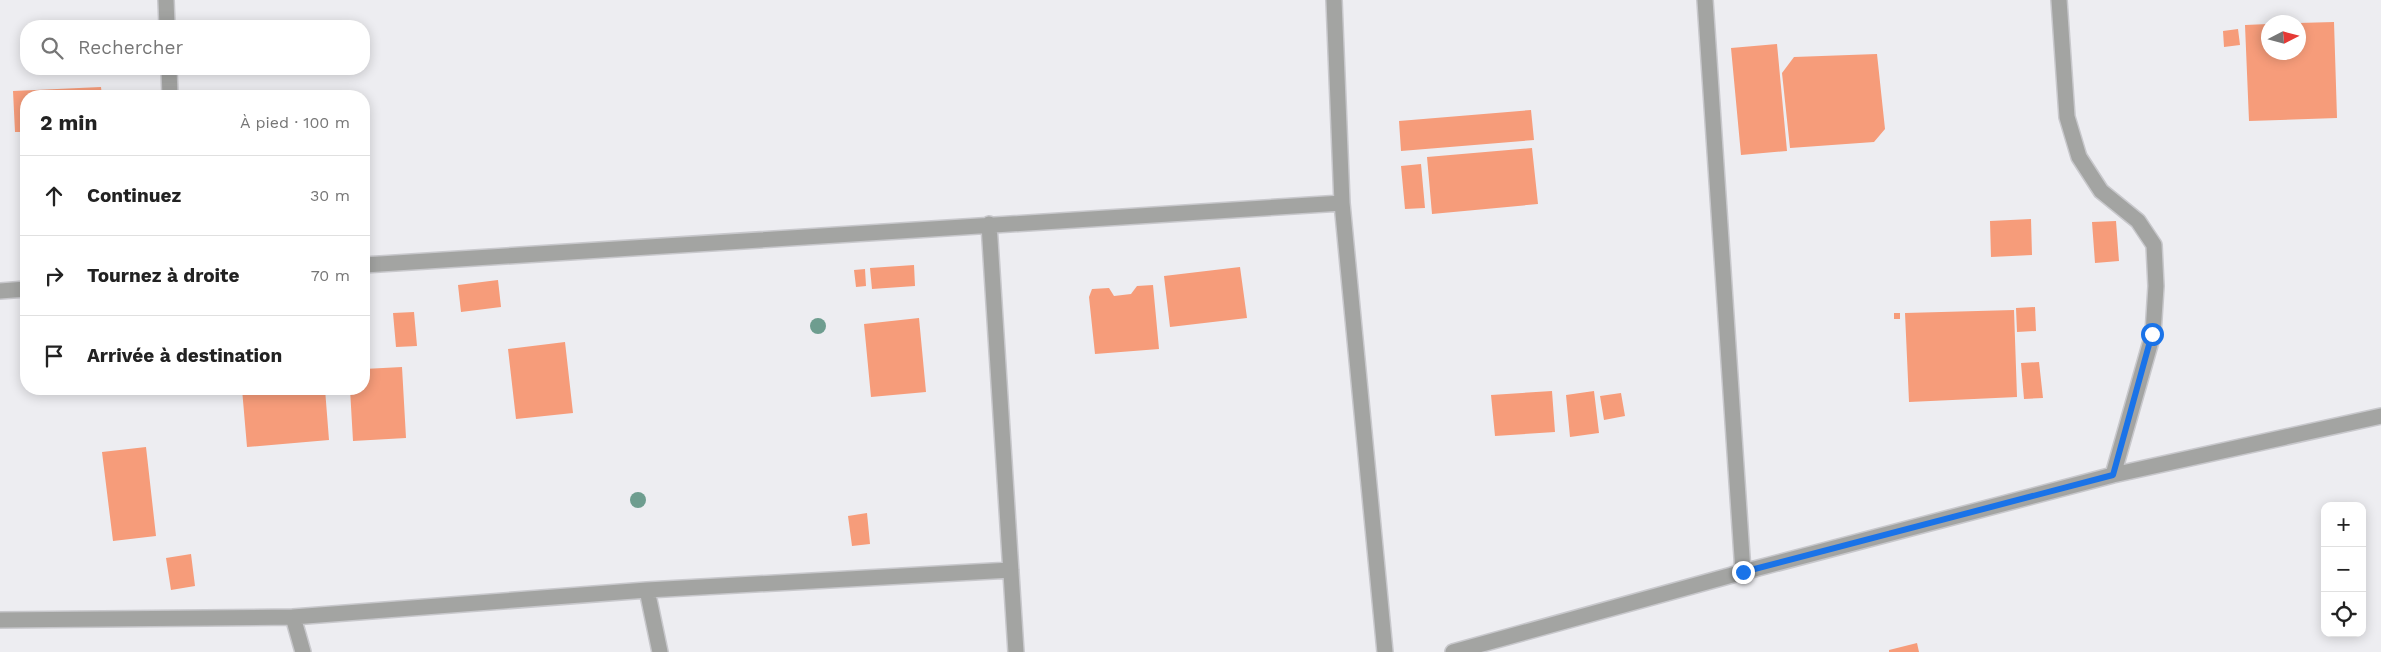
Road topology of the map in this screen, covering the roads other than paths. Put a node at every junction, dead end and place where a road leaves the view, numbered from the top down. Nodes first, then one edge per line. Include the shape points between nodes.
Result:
1 (166, 0) edge
2 (1334, 0) edge
3 (1705, 0) edge
4 (2059, 0) edge
5 (167, 20) edge
6 (169, 75) edge
7 (170, 90) edge
8 (1342, 203) junction
9 (989, 224) junction
10 (370, 265) edge
11 (20, 289) edge
12 (0, 291) edge
13 (2381, 416) edge
14 (2113, 475) junction
15 (1011, 570) junction
16 (1743, 572) junction
17 (647, 590) junction
18 (293, 617) junction
19 (0, 620) edge
20 (303, 652) edge
21 (660, 652) edge
22 (1016, 652) edge
23 (1385, 652) edge
24 (1453, 652) edge

1 - 5 street
2 - 8 street
3 - 16 street
4 - 14 street via 2066,117 2079,157 2101,191 2138,221 2154,245 2156,286 2152,334
6 - 7 street
8 - 9 street
8 - 23 street
9 - 10 street
9 - 15 street
11 - 12 street
13 - 14 street
14 - 16 street
15 - 17 street
15 - 22 street
16 - 24 street
17 - 18 street
17 - 21 street
18 - 19 street
18 - 20 street

